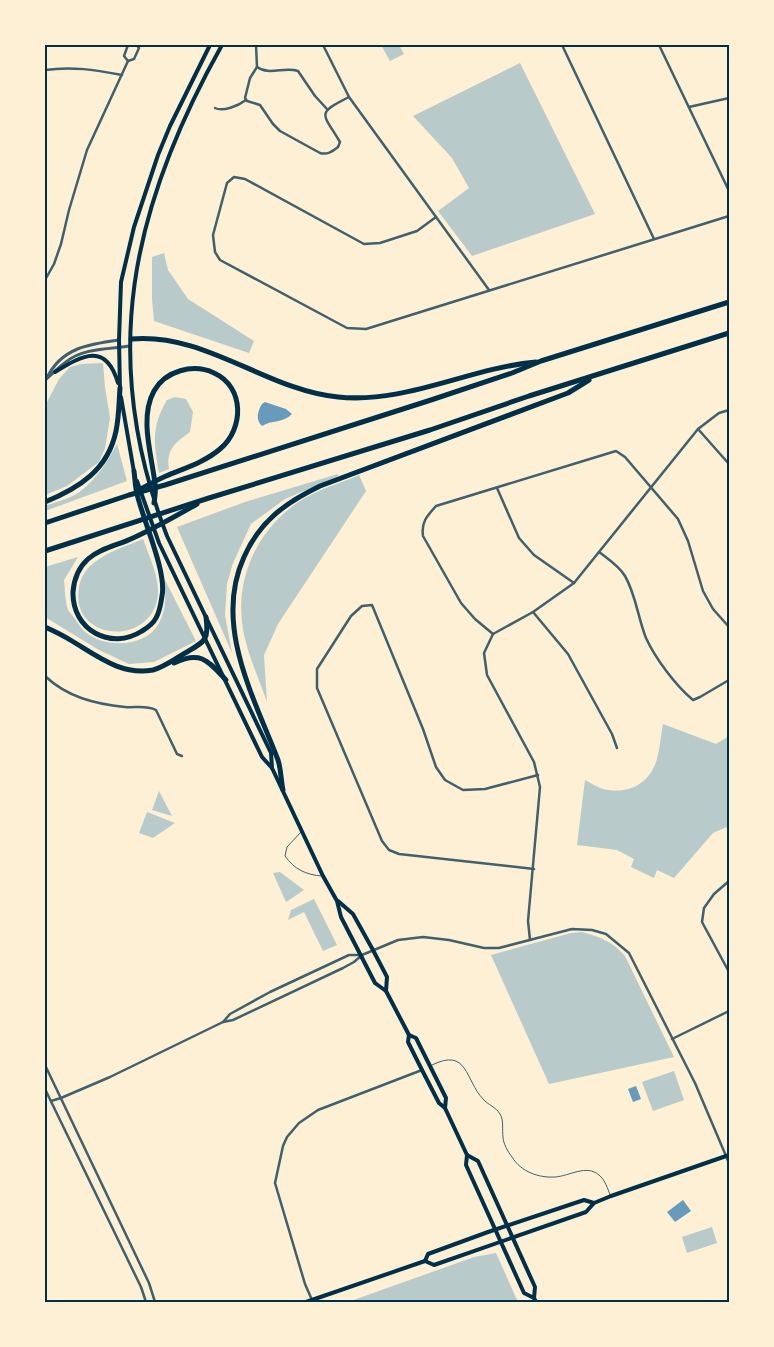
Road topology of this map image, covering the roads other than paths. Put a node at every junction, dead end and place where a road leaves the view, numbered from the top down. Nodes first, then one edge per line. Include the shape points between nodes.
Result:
1 (128, 45) edge
2 (137, 45) edge
3 (210, 45) edge
4 (222, 45) edge
5 (256, 45) edge
6 (323, 45) edge
7 (562, 45) edge
8 (660, 45) edge
9 (128, 61) junction
10 (257, 67) junction
11 (45, 70) edge
12 (122, 75) junction
13 (349, 97) junction
14 (729, 98) edge
15 (246, 100) junction
16 (689, 107) junction
17 (214, 108) dead end
18 (328, 109) junction
19 (729, 191) edge
20 (729, 216) edge
21 (436, 217) junction
22 (654, 239) junction
23 (45, 280) edge
24 (489, 290) junction
25 (729, 302) edge
26 (729, 333) edge
27 (130, 339) junction
28 (119, 340) junction
29 (130, 346) junction
30 (119, 348) junction
31 (541, 361) junction
32 (55, 372) junction
33 (595, 376) junction
34 (45, 381) edge
35 (120, 388) junction
36 (729, 410) edge
37 (698, 429) junction
38 (729, 464) edge
39 (134, 471) junction
40 (651, 487) junction
41 (497, 488) junction
42 (129, 495) junction
43 (209, 498) junction
44 (45, 502) edge
45 (154, 503) junction
46 (45, 523) edge
47 (45, 551) edge
48 (599, 552) junction
49 (574, 583) junction
50 (533, 612) junction
51 (206, 617) junction
52 (45, 627) edge
53 (729, 627) edge
54 (493, 634) junction
55 (206, 639) junction
56 (164, 666) junction
57 (45, 676) edge
58 (226, 680) junction
59 (729, 680) edge
60 (617, 748) dead end
61 (182, 756) dead end
62 (272, 768) junction
63 (538, 775) junction
64 (283, 790) junction
65 (302, 832) junction
66 (534, 869) junction
67 (323, 876) junction
68 (729, 881) edge
69 (338, 901) junction
70 (530, 940) junction
71 (372, 950) junction
72 (362, 955) junction
73 (729, 972) edge
74 (386, 991) junction
75 (729, 1011) edge
76 (223, 1022) junction
77 (409, 1034) junction
78 (672, 1039) junction
79 (45, 1064) edge
80 (430, 1065) junction
81 (422, 1070) junction
82 (45, 1089) edge
83 (61, 1098) junction
84 (51, 1101) junction
85 (445, 1108) junction
86 (467, 1155) junction
87 (727, 1156) edge
88 (729, 1163) edge
89 (611, 1196) junction
90 (594, 1203) junction
91 (508, 1226) junction
92 (496, 1230) junction
93 (512, 1236) junction
94 (501, 1240) junction
95 (425, 1261) junction
96 (535, 1300) edge
97 (312, 1301) junction
98 (146, 1302) edge
99 (155, 1302) edge
100 (306, 1302) edge

1 - 9 street via 124,56
2 - 9 street via 134,58
3 - 28 main road via 170,126 134,226 122,282
4 - 27 main road via 170,151 146,221 135,276
5 - 10 street
6 - 13 street
7 - 22 street
8 - 16 street
9 - 12 street
10 - 15 street via 249,81
10 - 18 street via 269,71 298,71
11 - 12 street via 84,68
12 - 23 street via 87,150 61,244
13 - 18 street
13 - 21 street
14 - 16 street
15 - 17 street via 222,110
15 - 18 street via 260,105 283,133 324,154 337,148 340,142 326,120
16 - 19 street
20 - 22 street
21 - 24 street
21 - 24 street via 417,231 380,243 364,244 245,179 234,177 227,183 213,235 215,252 220,260 347,328 366,328
22 - 24 street
25 - 31 highway
26 - 33 highway
27 - 28 main road
27 - 29 main road
27 - 31 highway via 176,341 301,390 338,397 392,394 508,365
28 - 30 main road
28 - 34 street via 90,345 62,357
29 - 30 street
29 - 45 main road via 132,401
30 - 32 street via 82,353 66,361
30 - 35 main road
31 - 42 highway
32 - 34 street
32 - 35 main road via 75,360 99,357 110,362
33 - 43 highway
33 - 64 highway via 568,394 320,486 278,511 262,527 239,568 232,618 234,636 278,762
35 - 39 main road
35 - 44 highway via 116,433 101,464 74,489
36 - 37 street via 719,413
37 - 38 street
37 - 40 street
39 - 43 highway via 137,492 152,545 161,573 162,595 156,618 137,635 124,639 107,638 84,625 76,613 74,582 80,569 89,558 132,539
39 - 55 main road via 159,543
40 - 41 street via 616,451
40 - 48 street
40 - 53 street via 678,519 703,591
41 - 49 street via 519,538 534,555
41 - 54 street via 436,506 422,527 423,536 461,603
42 - 45 highway via 165,477 198,463 220,449 232,436 238,420 235,394 214,373 200,369 181,370 165,377 154,391 148,423 153,473 155,486
42 - 46 highway
43 - 47 highway
45 - 51 main road
48 - 49 street
48 - 59 street via 624,575 646,639 685,694 693,700
49 - 50 street
50 - 54 street
50 - 60 street via 568,654
51 - 55 highway
51 - 62 main road via 271,753
52 - 56 highway via 115,666 144,671
54 - 63 street via 484,653 487,675
55 - 56 highway
55 - 58 main road
56 - 58 highway via 188,658 202,658
57 - 61 street via 56,686 87,701 156,710 173,747
58 - 62 main road via 262,757
62 - 64 main road
63 - 66 street via 540,787
63 - 66 street via 485,789 463,790 445,780 436,767 372,605 362,606 351,616 316,668 317,688 389,850 399,854
64 - 65 main road
65 - 67 main road
65 - 67 lane via 288,846 285,856 300,871 311,876
66 - 70 street via 528,921
67 - 69 main road
68 - 73 street via 704,908 702,922
69 - 71 main road via 353,914
69 - 72 main road via 341,917
70 - 71 street via 499,948 484,948 423,937 398,940
70 - 78 street via 572,928 606,934 629,953
71 - 72 street
71 - 74 main road via 387,977
72 - 74 main road via 375,983
72 - 76 street via 342,968
72 - 76 street via 349,955 270,992 230,1014
74 - 77 main road
75 - 78 street
76 - 83 street
77 - 80 main road via 416,1038
77 - 81 main road via 408,1042
78 - 87 street
79 - 83 street
80 - 85 main road via 446,1098
80 - 89 lane via 447,1058 461,1065 483,1100 501,1115 503,1139 512,1159 526,1172 555,1177 587,1170 599,1175
81 - 85 main road via 439,1103
81 - 97 street via 318,1110 299,1123 287,1137 275,1183
82 - 84 street
83 - 84 street
83 - 99 street via 150,1283
84 - 98 street
85 - 86 main road
86 - 91 main road via 478,1161
86 - 92 main road via 466,1165
87 - 88 street
87 - 89 main road
89 - 90 main road
90 - 91 main road via 584,1200
90 - 93 main road via 586,1212
91 - 92 main road
91 - 93 main road
92 - 94 main road
92 - 95 main road via 428,1254
93 - 94 main road
93 - 96 main road via 536,1287
94 - 95 main road via 434,1265
94 - 96 main road via 524,1292
95 - 97 main road
97 - 100 main road

